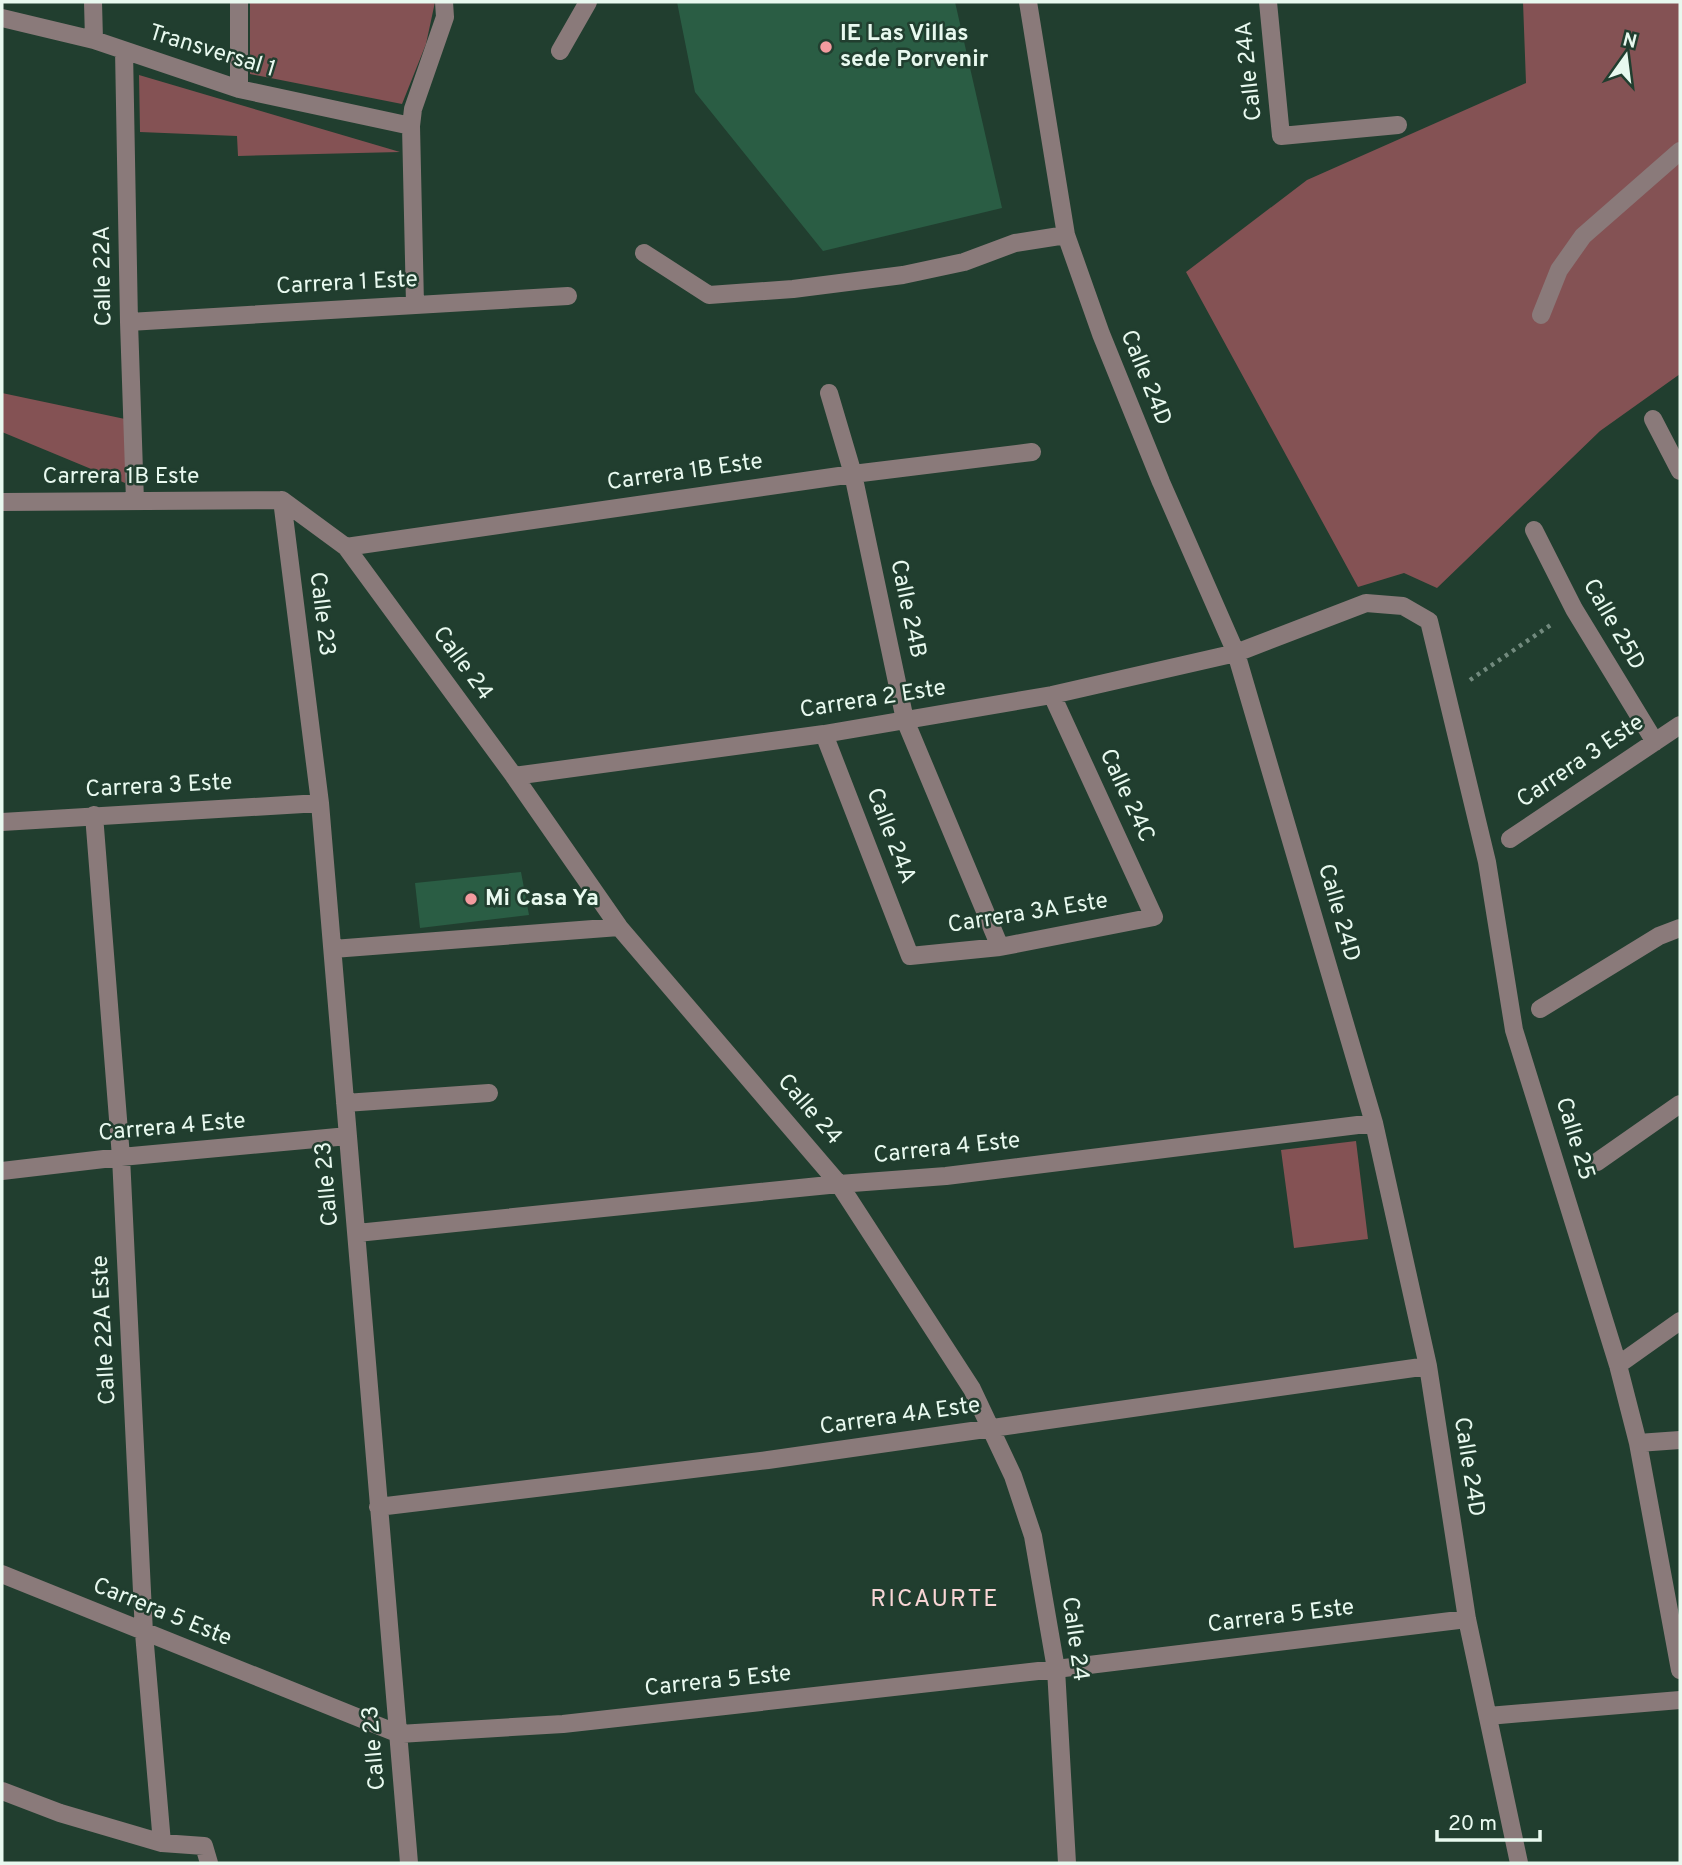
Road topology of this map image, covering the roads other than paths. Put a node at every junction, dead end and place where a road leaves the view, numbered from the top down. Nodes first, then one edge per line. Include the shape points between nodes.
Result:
1 (93, 2) edge
2 (239, 2) edge
3 (444, 2) edge
4 (589, 2) edge
5 (1028, 2) edge
6 (1268, 2) edge
7 (2, 18) edge
8 (94, 40) junction
9 (124, 50) junction
10 (560, 51) dead end
11 (239, 89) junction
12 (1398, 125) dead end
13 (411, 126) junction
14 (1680, 150) edge
15 (1066, 236) junction
16 (644, 253) dead end
17 (568, 296) dead end
18 (415, 304) junction
19 (1541, 315) dead end
20 (129, 322) junction
21 (828, 393) dead end
22 (1653, 419) dead end
23 (1032, 452) dead end
24 (1680, 471) edge
25 (853, 474) junction
26 (282, 500) junction
27 (135, 501) junction
28 (2, 502) edge
29 (1534, 530) dead end
30 (346, 547) junction
31 (1236, 653) junction
32 (1052, 695) junction
33 (905, 720) junction
34 (1680, 725) edge
35 (824, 734) junction
36 (1655, 742) junction
37 (514, 776) junction
38 (320, 803) junction
39 (94, 815) junction
40 (2, 822) edge
41 (1510, 839) dead end
42 (1154, 917) joint
43 (619, 927) junction
44 (1680, 928) edge
45 (1000, 947) junction
46 (333, 949) junction
47 (910, 956) joint
48 (1539, 1009) dead end
49 (489, 1093) dead end
50 (345, 1103) junction
51 (1680, 1104) edge
52 (1374, 1123) junction
53 (348, 1136) junction
54 (121, 1157) junction
55 (1597, 1162) dead end
56 (2, 1171) edge
57 (839, 1184) junction
58 (357, 1233) junction
59 (1680, 1321) edge
60 (1618, 1365) junction
61 (1427, 1367) junction
62 (992, 1429) junction
63 (1680, 1440) edge
64 (1638, 1443) junction
65 (378, 1507) junction
66 (2, 1574) edge
67 (1467, 1619) junction
68 (144, 1633) junction
69 (1056, 1669) junction
70 (1680, 1670) edge
71 (1680, 1700) edge
72 (1488, 1716) junction
73 (399, 1734) junction
74 (2, 1791) edge
75 (162, 1843) junction
76 (207, 1855) edge
77 (409, 1863) edge
78 (1067, 1863) edge
79 (1519, 1863) edge

1 - 8 street
2 - 11 street
3 - 13 street via 445,17
4 - 10 street
5 - 15 street, Calle 24D
6 - 12 street, Calle 24A via 1281,136
7 - 8 street, Transversal 1
8 - 9 street, Transversal 1
9 - 11 street, Transversal 1
9 - 20 street, Calle 22A
11 - 13 street, Transversal 1
13 - 18 street
14 - 19 street via 1583,236 1559,270
15 - 16 street via 1015,243 964,262 903,275 709,295
15 - 31 street, Calle 24D via 1151,458
17 - 18 street, Carrera 1 Este
18 - 20 street, Carrera 1 Este
20 - 27 street, Calle 22A
21 - 25 street, Calle 24B
22 - 24 street
23 - 25 street, Carrera 1B Este
25 - 30 street, Carrera 1B Este
25 - 33 street, Calle 24B
26 - 27 street, Carrera 1B Este
26 - 30 street, Calle 24
26 - 38 street, Calle 23
27 - 28 street, Carrera 1B Este
29 - 36 street, Calle 25D via 1574,609
30 - 37 street, Calle 24
31 - 32 street, Carrera 2 Este
31 - 52 street, Calle 24D
31 - 60 street, Calle 25 via 1366,603 1403,606 1429,621 1487,862 1514,1030
32 - 33 street, Carrera 2 Este
32 - 42 street, Calle 24C
33 - 35 street, Carrera 2 Este
33 - 45 street, Calle 24B
34 - 36 street, Carrera 3 Este
35 - 37 street, Carrera 2 Este
35 - 47 street, Calle 24A
36 - 41 street, Carrera 3 Este
37 - 43 street, Calle 24
38 - 39 street, Carrera 3 Este
38 - 46 street, Calle 23
39 - 40 street, Carrera 3 Este
39 - 54 street, Calle 22A Este
42 - 45 street, Carrera 3A Este
43 - 46 street
43 - 57 street, Calle 24
44 - 48 street via 1659,936
45 - 47 street, Carrera 3A Este
46 - 50 street, Calle 23
49 - 50 street
50 - 53 street, Calle 23
51 - 55 street
52 - 57 street, Carrera 4 Este via 946,1176
52 - 61 street, Calle 24D
53 - 54 street, Carrera 4 Este
53 - 58 street, Calle 23
54 - 56 street, Carrera 4 Este
54 - 68 street, Calle 22A Este
57 - 58 street, Carrera 4 Este
57 - 62 street, Calle 24 via 972,1389
58 - 65 street, Calle 23
59 - 60 street
60 - 64 street, Calle 25
61 - 62 street, Carrera 4A Este
61 - 67 street, Calle 24D
62 - 65 street, Carrera 4A Este
62 - 69 street, Calle 24 via 1033,1536
63 - 64 street
64 - 70 street, Calle 25
65 - 73 street, Calle 23
66 - 68 street, Carrera 5 Este
67 - 69 street, Carrera 5 Este
67 - 72 street, Calle 24D
68 - 73 street, Carrera 5 Este
68 - 75 street, Calle 22A Este
69 - 73 street, Carrera 5 Este via 563,1724
69 - 78 street, Calle 24
71 - 72 street
72 - 79 street, Calle 24D
73 - 77 street, Calle 23
74 - 75 street
75 - 76 street

